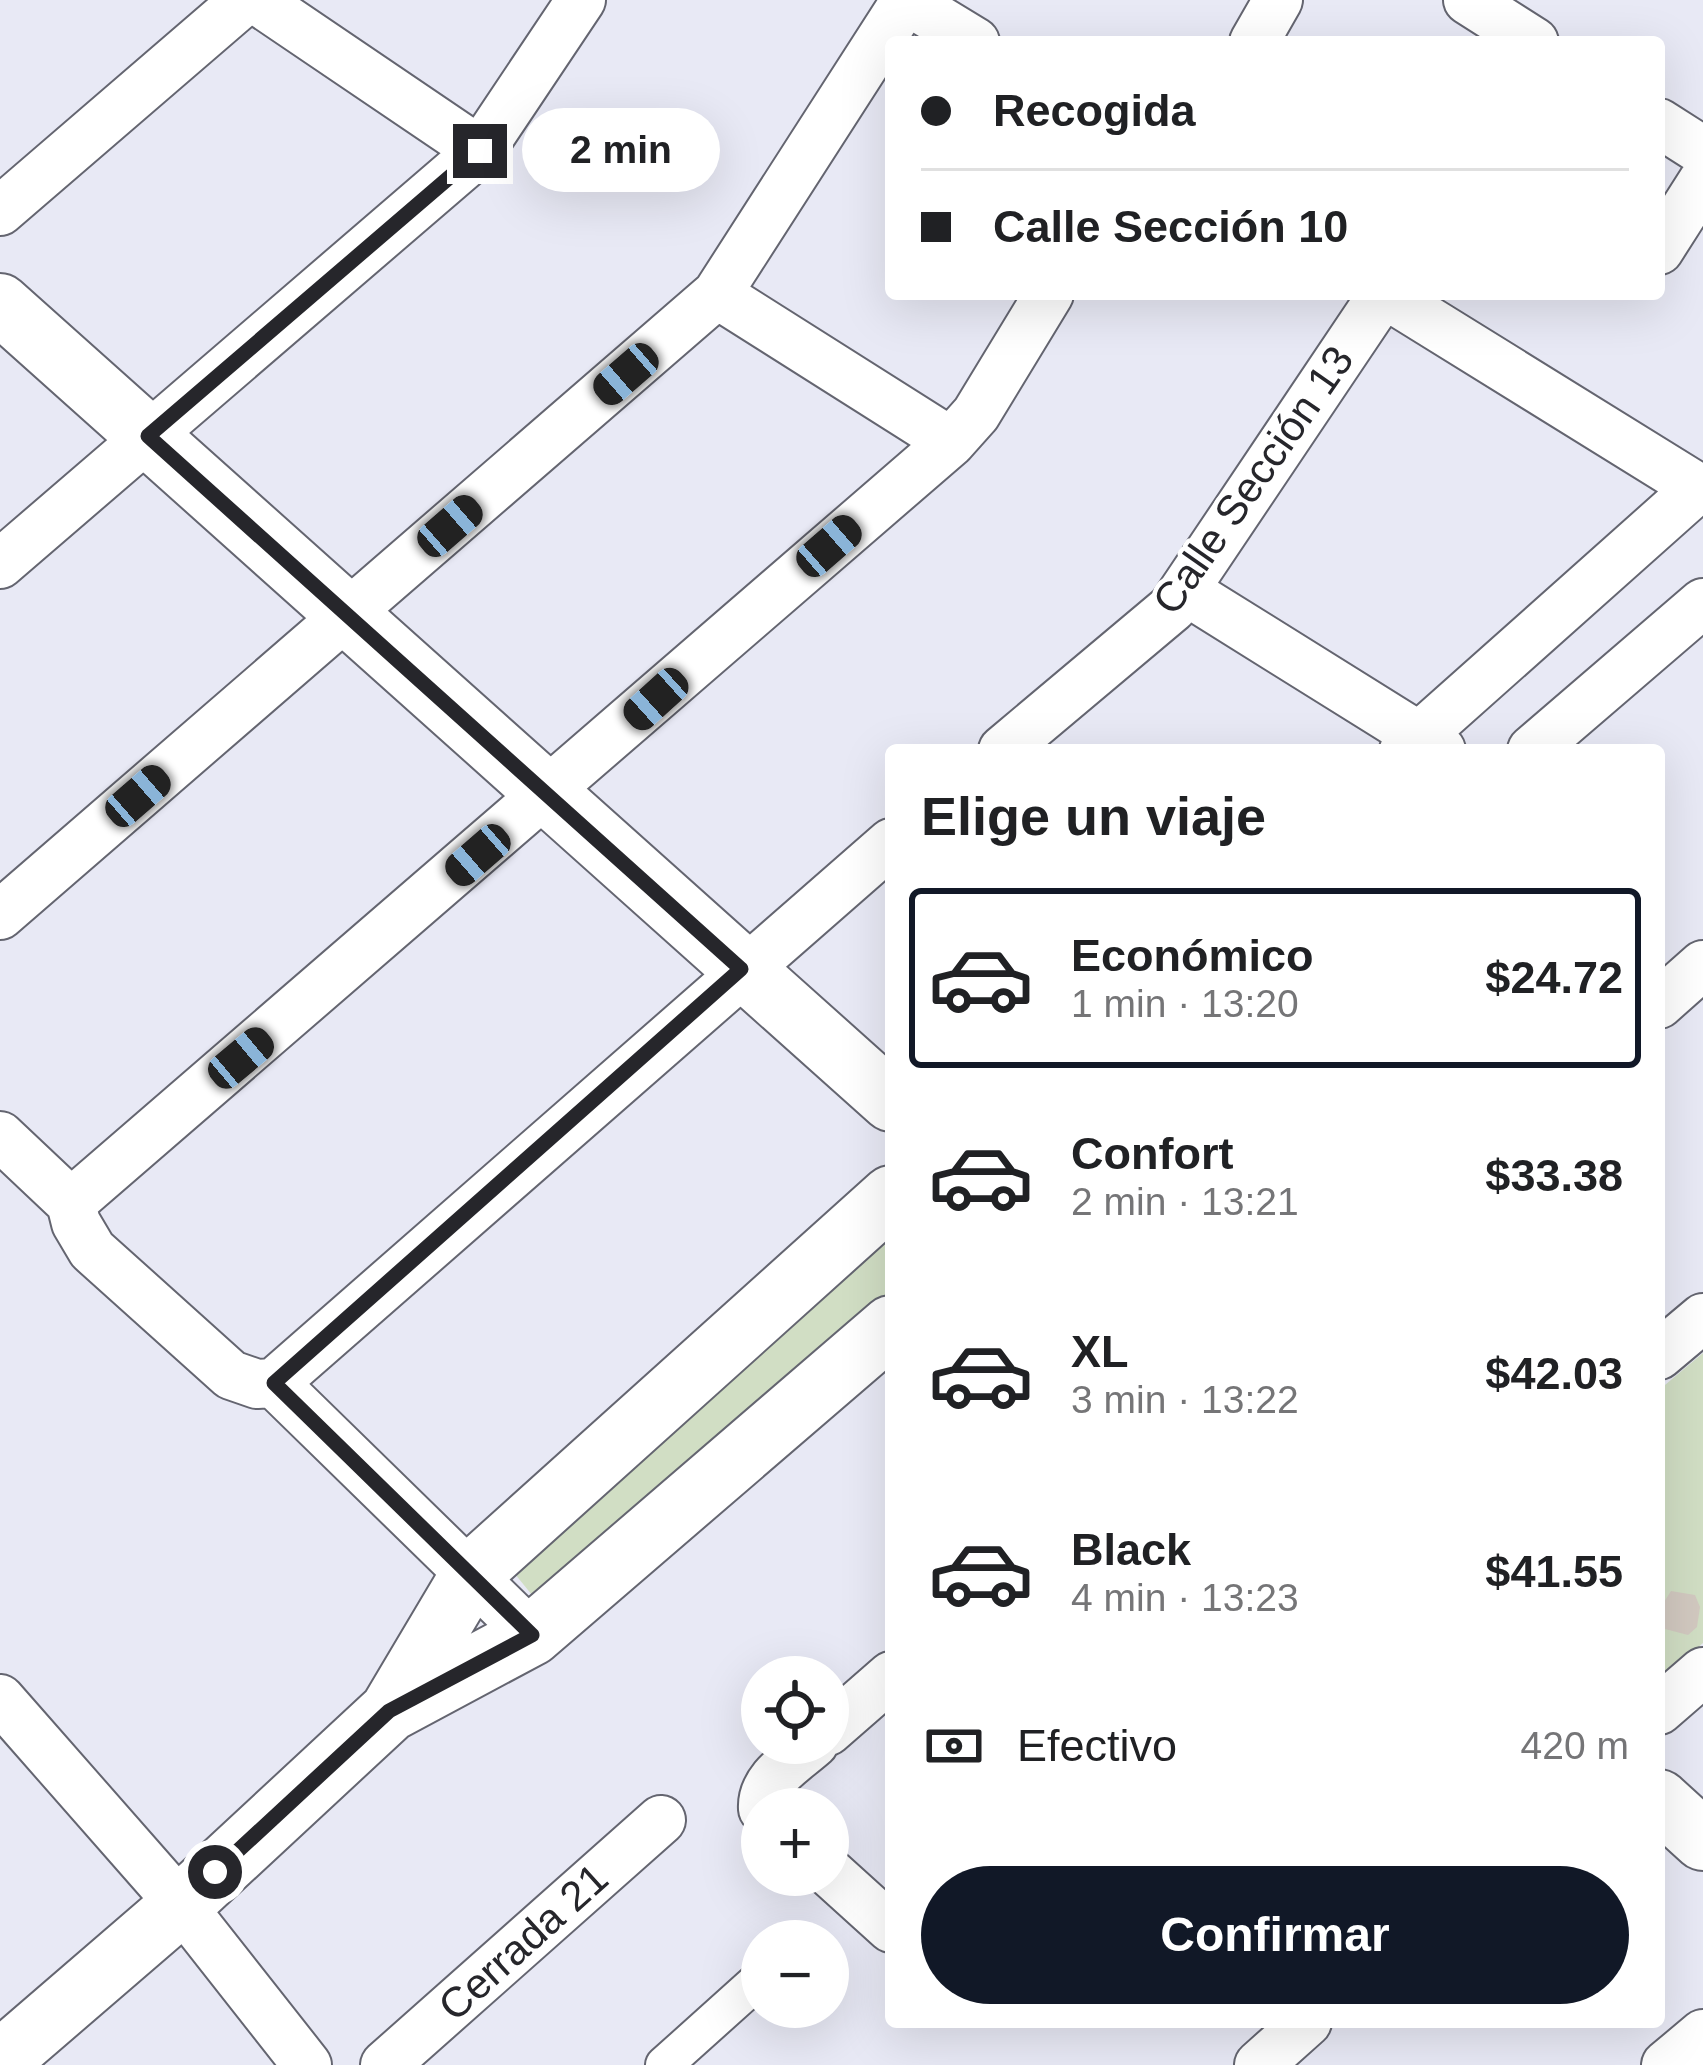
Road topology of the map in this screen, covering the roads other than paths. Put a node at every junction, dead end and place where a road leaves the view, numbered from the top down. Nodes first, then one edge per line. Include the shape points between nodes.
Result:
1 (245, 0) edge
2 (257, 0) edge
3 (581, 0) edge
4 (906, 0) edge
5 (1278, 0) edge
6 (1468, 0) edge
7 (965, 36) edge
8 (1257, 36) edge
9 (1525, 36) edge
10 (1665, 127) edge
11 (480, 151) junction
12 (1703, 151) edge
13 (1703, 181) edge
14 (0, 212) edge
15 (1665, 241) edge
16 (717, 294) junction
17 (1045, 300) edge
18 (1380, 300) edge
19 (1394, 300) edge
20 (0, 304) edge
21 (148, 436) junction
22 (951, 442) junction
23 (1701, 490) edge
24 (0, 564) edge
25 (1186, 591) junction
26 (1703, 603) edge
27 (345, 617) junction
28 (1010, 744) edge
29 (1419, 744) edge
30 (1422, 744) edge
31 (1539, 744) edge
32 (546, 797) junction
33 (885, 848) edge
34 (0, 915) edge
35 (1703, 965) edge
36 (741, 969) junction
37 (1665, 999) edge
38 (885, 1097) edge
39 (0, 1136) edge
40 (885, 1201) edge
41 (71, 1203) junction
42 (1703, 1318) edge
43 (885, 1331) edge
44 (1665, 1350) edge
45 (274, 1383) junction
46 (472, 1573) junction
47 (532, 1635) junction
48 (1703, 1672) edge
49 (885, 1681) edge
50 (0, 1700) edge
51 (1665, 1705) edge
52 (389, 1711) junction
53 (849, 1713) edge
54 (790, 1764) edge
55 (767, 1788) edge
56 (1665, 1805) edge
57 (661, 1820) dead end
58 (1703, 1840) edge
59 (849, 1890) edge
60 (181, 1905) junction
61 (885, 1923) edge
62 (741, 1996) edge
63 (1300, 2028) edge
64 (1703, 2034) edge
65 (0, 2061) edge
66 (307, 2065) edge
67 (385, 2065) edge
68 (664, 2065) edge
69 (1259, 2065) edge
70 (1666, 2065) edge

1 - 14 street
2 - 11 street
3 - 11 street
4 - 7 street
4 - 16 street
5 - 8 street
6 - 9 street
10 - 12 street
11 - 21 street
13 - 15 street
16 - 22 street
16 - 27 street
17 - 22 street
18 - 25 street, Calle Sección 13
19 - 23 street
20 - 21 street
21 - 24 street
21 - 27 street
22 - 32 street
23 - 30 street
25 - 28 street, Calle Sección 13
25 - 29 street
26 - 31 street
27 - 32 street
27 - 34 street
32 - 36 street
32 - 41 street
33 - 36 street
35 - 37 street
36 - 38 street
36 - 45 street
39 - 41 street
40 - 46 street
41 - 45 street via 92,1250 231,1375
42 - 44 street
43 - 47 street
45 - 46 street
46 - 47 street
46 - 52 street
47 - 52 street
48 - 51 street
49 - 53 street
50 - 60 street
52 - 60 street
54 - 55 street
56 - 58 street
57 - 67 street, Cerrada 21
59 - 61 street
60 - 65 street
60 - 66 street
62 - 68 street
63 - 69 street
64 - 70 street

